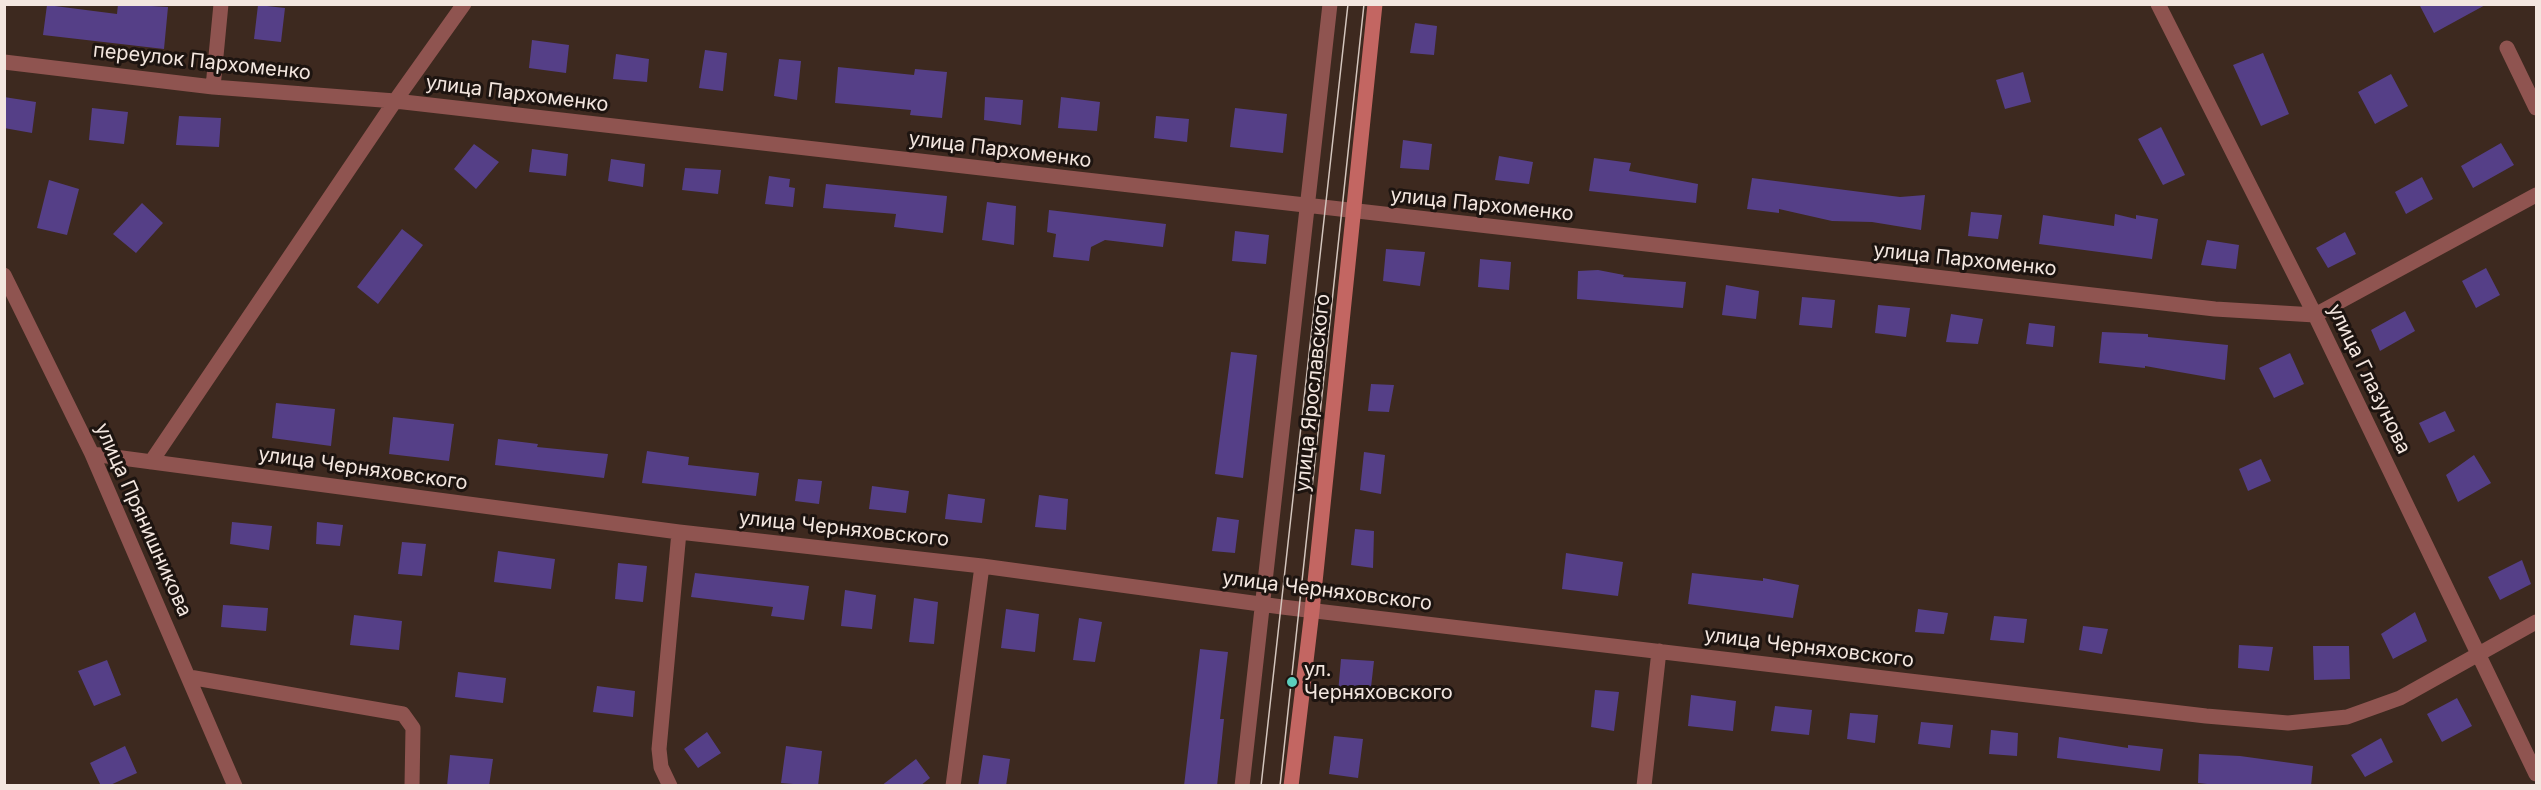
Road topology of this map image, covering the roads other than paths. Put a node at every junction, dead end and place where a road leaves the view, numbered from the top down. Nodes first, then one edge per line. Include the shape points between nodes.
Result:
1 (221, 4) edge
2 (464, 4) edge
3 (1330, 4) edge
4 (1375, 4) edge
5 (2158, 4) edge
6 (2506, 48) dead end
7 (4, 62) edge
8 (213, 87) junction
9 (396, 101) junction
10 (2536, 108) edge
11 (2536, 195) edge
12 (1306, 206) junction
13 (1352, 212) junction
14 (4, 275) edge
15 (2315, 315) junction
16 (92, 454) junction
17 (151, 462) junction
18 (679, 532) junction
19 (982, 566) junction
20 (1262, 604) junction
21 (1312, 611) junction
22 (2536, 622) edge
23 (1659, 651) junction
24 (2479, 653) junction
25 (189, 677) junction
26 (2536, 774) edge
27 (235, 786) edge
28 (412, 786) edge
29 (670, 786) edge
30 (953, 786) edge
31 (1242, 786) edge
32 (1292, 786) edge
33 (1644, 786) edge

1 - 8 street
2 - 9 street, улица Прянишникова
3 - 12 street
4 - 13 street, улица Ярославского
5 - 15 street, улица Глазунова
6 - 10 street
7 - 8 street, переулок Пархоменко
8 - 9 street, переулок Пархоменко
9 - 12 street, улица Пархоменко
9 - 17 street, улица Прянишникова
11 - 15 street
12 - 13 street, улица Пархоменко
12 - 20 street
13 - 15 street, улица Пархоменко via 2216,309
13 - 21 street, улица Ярославского
14 - 16 street, улица Прянишникова
15 - 24 street, улица Глазунова
16 - 17 street, улица Черняховского
16 - 25 street, улица Прянишникова
17 - 18 street, улица Черняховского
18 - 19 street, улица Черняховского
18 - 29 street via 659,749 661,767
19 - 20 street, улица Черняховского
19 - 30 street
20 - 21 street, улица Черняховского
20 - 31 street
21 - 23 street, улица Черняховского
21 - 32 street, улица Ярославского
22 - 24 street, улица Черняховского
23 - 24 street, улица Черняховского via 2288,723 2347,717 2400,698
23 - 33 street
24 - 26 street, улица Глазунова
25 - 27 street, улица Прянишникова
25 - 28 street via 403,714 413,728

